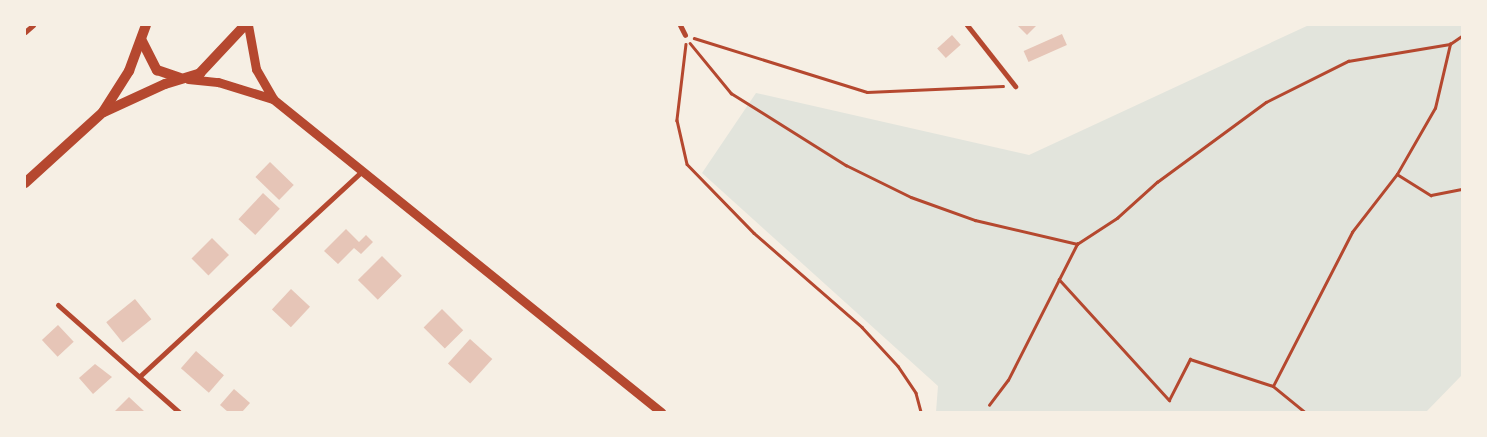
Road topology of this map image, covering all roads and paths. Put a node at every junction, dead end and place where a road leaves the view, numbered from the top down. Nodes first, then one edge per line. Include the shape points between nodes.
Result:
1 (33, 25) edge
2 (146, 25) edge
3 (246, 25) edge
4 (680, 25) edge
5 (967, 25) edge
6 (25, 32) edge
7 (685, 35) junction
8 (1462, 36) edge
9 (142, 39) junction
10 (1450, 44) junction
11 (188, 79) junction
12 (1015, 86) joint
13 (273, 99) junction
14 (103, 112) junction
15 (361, 172) junction
16 (1397, 174) junction
17 (25, 183) edge
18 (1462, 189) edge
19 (1077, 244) junction
20 (1059, 279) junction
21 (58, 305) dead end
22 (140, 376) junction
23 (1273, 386) junction
24 (989, 405) dead end
25 (179, 412) edge
26 (660, 412) edge
27 (921, 412) edge
28 (1305, 412) edge

1 - 6 street
2 - 9 main road
3 - 11 main road via 217,60
3 - 13 street via 256,69
4 - 7 street
5 - 12 street
7 - 12 path via 867,92
7 - 19 path via 702,63 731,93 846,165 911,197 976,220
7 - 27 path via 686,62 677,120 687,164 754,233 862,327 898,366 916,393
8 - 10 path
9 - 11 main road via 148,59 157,70
9 - 14 main road via 129,71
10 - 16 path via 1435,108
10 - 19 path via 1348,61 1266,102 1157,182 1117,218
11 - 13 street via 218,82
11 - 14 main road via 164,84
13 - 15 street
14 - 17 main road
15 - 22 street
15 - 26 street
16 - 18 path via 1431,195
16 - 23 path via 1352,232
19 - 20 path
20 - 23 path via 1169,400 1190,359
20 - 24 path via 1008,380
21 - 22 street
22 - 25 street
23 - 28 path

